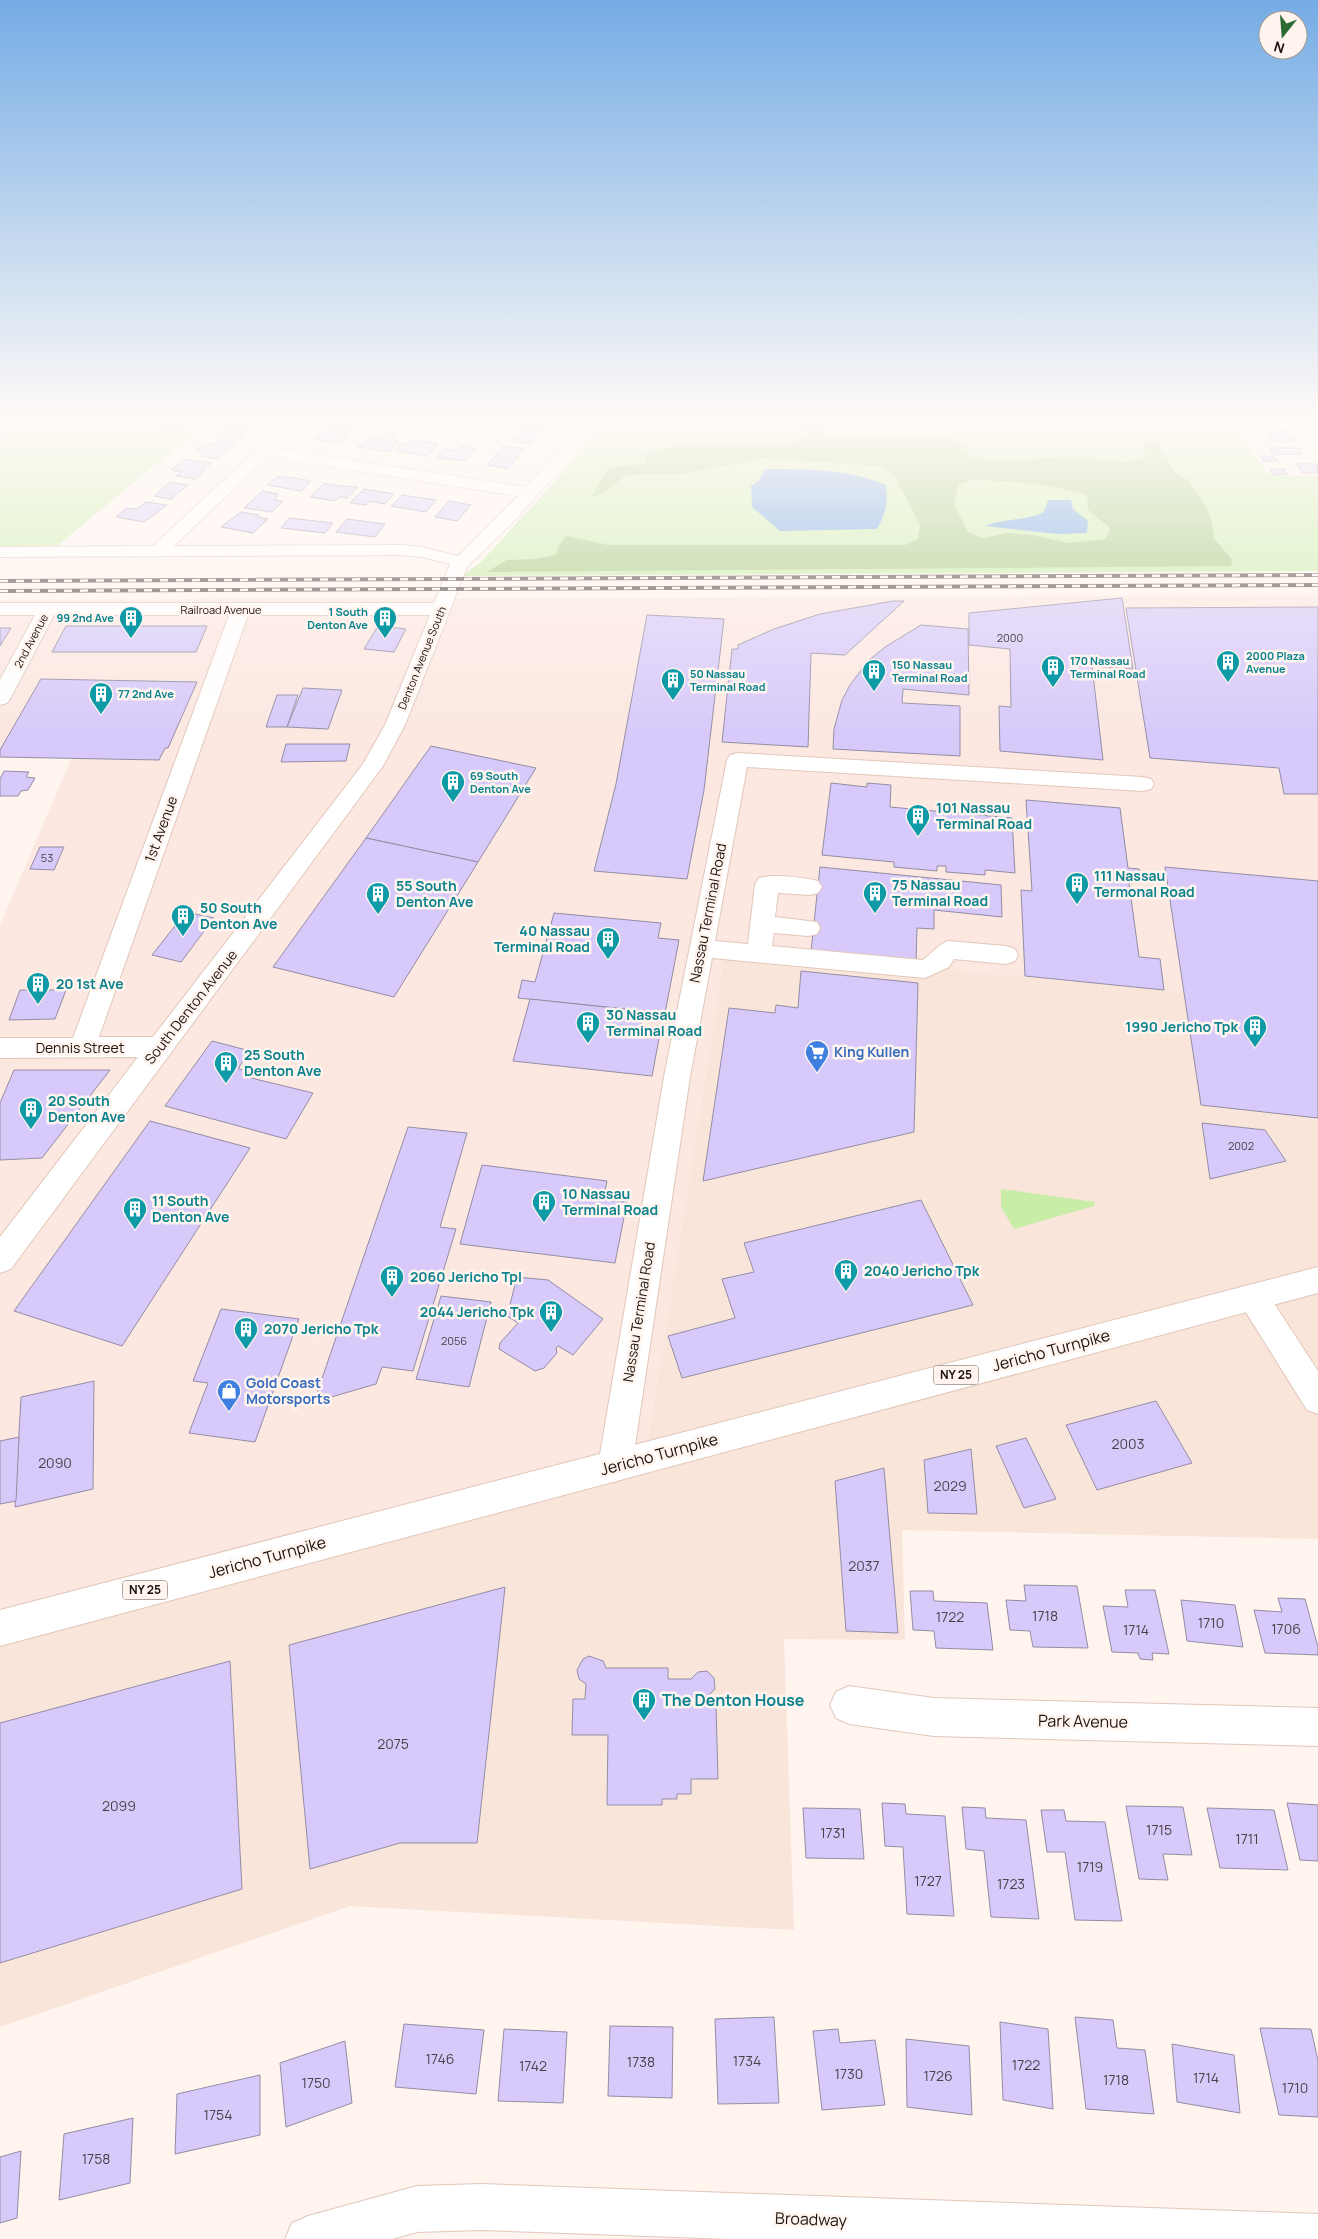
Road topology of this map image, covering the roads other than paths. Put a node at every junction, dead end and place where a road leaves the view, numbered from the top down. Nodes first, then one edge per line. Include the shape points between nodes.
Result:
1 (184, 525) edge
2 (498, 525) edge
3 (0, 552) edge
4 (156, 552) junction
5 (462, 562) junction
6 (0, 609) edge
7 (48, 609) junction
8 (442, 609) junction
9 (240, 610) junction
10 (0, 699) edge
11 (380, 753) joint
12 (1143, 784) dead end
13 (810, 887) dead end
14 (762, 924) junction
15 (808, 928) dead end
16 (702, 948) junction
17 (759, 954) junction
18 (1006, 955) dead end
19 (160, 1047) junction
20 (0, 1048) edge
21 (82, 1048) junction
22 (0, 1260) edge
23 (1318, 1280) edge
24 (1254, 1297) junction
25 (1318, 1399) edge
26 (615, 1466) junction
27 (0, 1628) edge
28 (849, 1705) dead end
29 (1318, 1727) edge
30 (1318, 2237) edge
31 (308, 2239) edge

1 - 4 street
2 - 5 street
3 - 4 street
4 - 5 street via 401,550
5 - 8 street, Denton Avenue South
6 - 7 street, Railroad Avenue
7 - 9 street, Railroad Avenue
7 - 10 street, 2nd Avenue
8 - 9 street, Railroad Avenue
8 - 11 street, Denton Avenue South
9 - 21 street, 1st Avenue
11 - 19 street, South Denton Avenue
12 - 16 street, Nassau Terminal Road via 738,760
13 - 14 street via 767,884
14 - 15 street
14 - 17 street
16 - 17 street
16 - 26 street, Nassau Terminal Road
17 - 18 street via 925,970 940,961 948,950
19 - 21 street, Dennis Street
19 - 22 street, South Denton Avenue
20 - 21 street, Dennis Street
23 - 24 street, Jericho Turnpike / NY 25
24 - 25 street
24 - 26 street, Jericho Turnpike / NY 25
26 - 27 street, Jericho Turnpike / NY 25
28 - 29 street, Park Avenue via 934,1717
30 - 31 street, Broadway via 481,2207 417,2210

